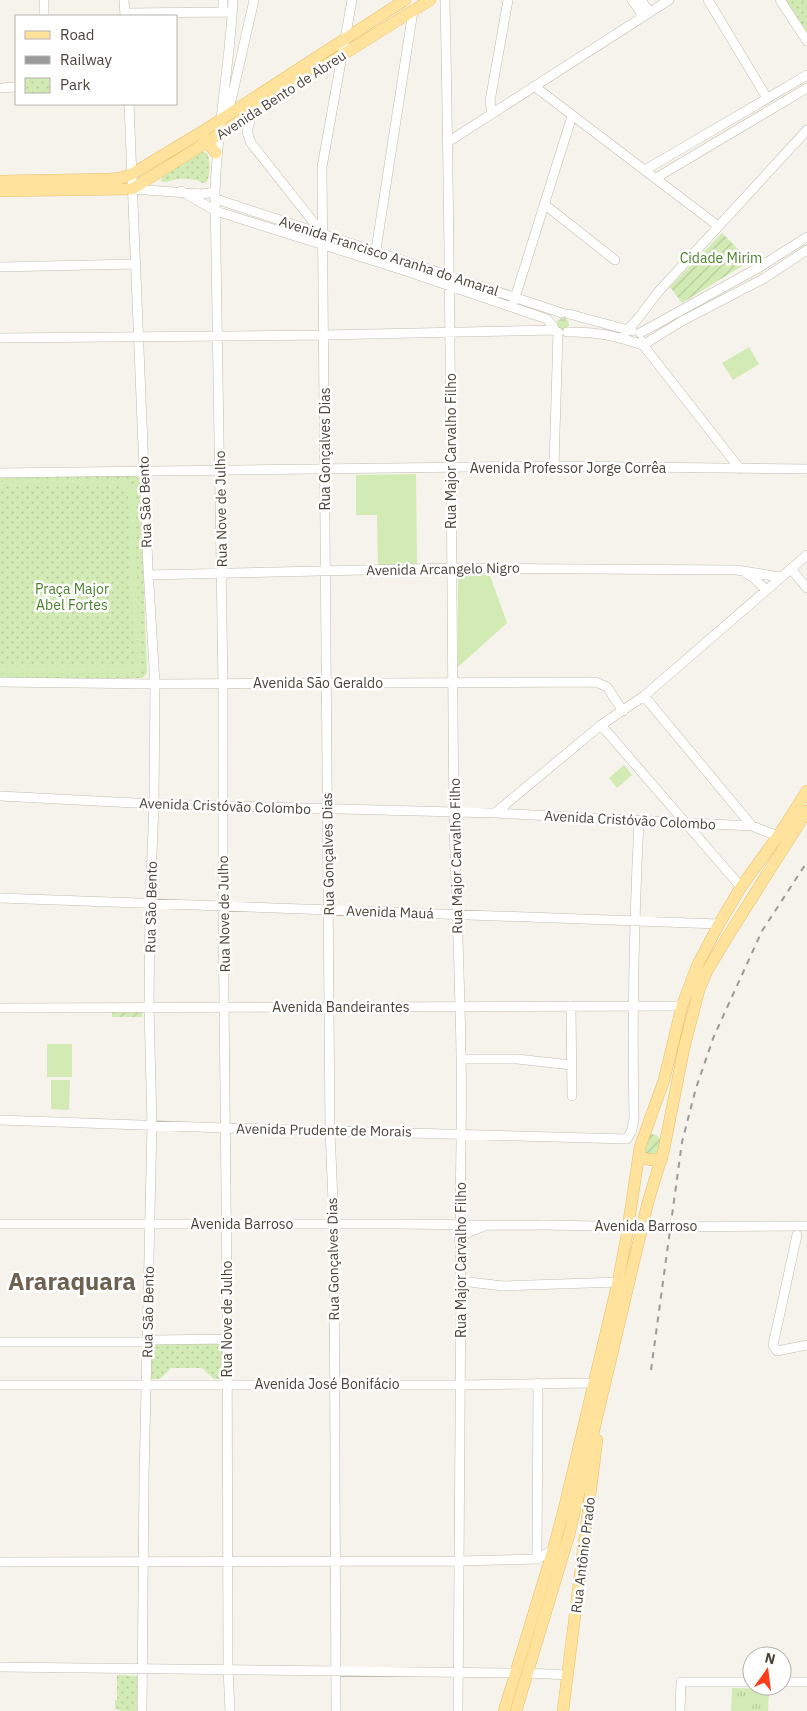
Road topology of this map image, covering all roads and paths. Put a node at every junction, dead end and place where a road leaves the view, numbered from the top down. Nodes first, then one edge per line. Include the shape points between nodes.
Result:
1 (44, 0) edge
2 (124, 0) edge
3 (223, 0) edge
4 (233, 0) edge
5 (254, 0) edge
6 (352, 0) edge
7 (405, 0) edge
8 (430, 0) edge
9 (446, 0) edge
10 (508, 0) edge
11 (632, 0) edge
12 (641, 0) edge
13 (669, 0) edge
14 (708, 0) edge
15 (780, 0) edge
16 (413, 11) junction
17 (228, 12) junction
18 (646, 14) junction
19 (44, 15) edge
20 (125, 15) edge
21 (345, 39) junction
22 (807, 41) edge
23 (342, 56) junction
24 (807, 75) edge
25 (534, 86) junction
26 (15, 87) edge
27 (0, 88) edge
28 (807, 88) edge
29 (767, 98) junction
30 (129, 105) edge
31 (252, 113) junction
32 (492, 113) junction
33 (572, 116) junction
34 (222, 118) junction
35 (807, 130) edge
36 (220, 134) junction
37 (203, 138) junction
38 (448, 142) junction
39 (216, 153) junction
40 (645, 170) junction
41 (132, 174) junction
42 (656, 178) junction
43 (0, 181) edge
44 (132, 189) junction
45 (0, 191) edge
46 (181, 191) junction
47 (215, 196) junction
48 (544, 204) junction
49 (216, 210) junction
50 (718, 226) junction
51 (322, 234) junction
52 (806, 241) edge
53 (322, 244) junction
54 (807, 250) edge
55 (376, 251) junction
56 (406, 260) junction
57 (616, 260) dead end
58 (375, 261) junction
59 (135, 264) junction
60 (0, 267) edge
61 (758, 268) junction
62 (403, 270) junction
63 (450, 275) junction
64 (763, 279) junction
65 (450, 285) junction
66 (515, 297) junction
67 (512, 307) junction
68 (565, 314) junction
69 (555, 329) junction
70 (567, 332) junction
71 (451, 333) junction
72 (640, 333) junction
73 (625, 334) junction
74 (324, 335) junction
75 (217, 336) junction
76 (0, 338) edge
77 (139, 338) junction
78 (643, 344) junction
79 (554, 466) junction
80 (451, 468) junction
81 (325, 469) junction
82 (740, 469) junction
83 (807, 469) edge
84 (220, 470) junction
85 (144, 471) junction
86 (0, 473) edge
87 (804, 557) edge
88 (807, 567) edge
89 (452, 568) junction
90 (791, 568) junction
91 (737, 570) junction
92 (326, 571) junction
93 (222, 573) junction
94 (148, 575) junction
95 (780, 577) junction
96 (807, 588) edge
97 (766, 590) junction
98 (0, 682) edge
99 (326, 683) junction
100 (454, 683) junction
101 (155, 684) junction
102 (223, 684) junction
103 (644, 696) junction
104 (623, 711) junction
105 (601, 726) junction
106 (807, 791) edge
107 (0, 796) edge
108 (154, 804) junction
109 (224, 805) junction
110 (327, 809) junction
111 (807, 810) edge
112 (454, 812) junction
113 (495, 813) junction
114 (639, 821) junction
115 (686, 823) junction
116 (752, 826) junction
117 (778, 836) junction
118 (741, 888) junction
119 (0, 898) edge
120 (150, 904) junction
121 (223, 906) junction
122 (328, 910) junction
123 (456, 914) junction
124 (634, 920) junction
125 (719, 924) junction
126 (633, 1005) junction
127 (460, 1006) junction
128 (571, 1006) junction
129 (682, 1006) junction
130 (149, 1007) junction
131 (225, 1007) junction
132 (330, 1007) junction
133 (0, 1008) edge
134 (461, 1059) junction
135 (571, 1065) junction
136 (572, 1096) dead end
137 (634, 1112) junction
138 (0, 1120) edge
139 (648, 1124) junction
140 (152, 1125) junction
141 (225, 1128) junction
142 (330, 1131) junction
143 (460, 1134) junction
144 (666, 1138) junction
145 (627, 1139) junction
146 (639, 1155) junction
147 (662, 1158) junction
148 (0, 1224) edge
149 (150, 1224) junction
150 (226, 1224) junction
151 (334, 1224) junction
152 (459, 1224) junction
153 (484, 1226) junction
154 (807, 1226) edge
155 (797, 1235) dead end
156 (459, 1239) junction
157 (461, 1280) junction
158 (618, 1282) junction
159 (227, 1339) junction
160 (0, 1342) edge
161 (147, 1342) junction
162 (807, 1345) edge
163 (538, 1383) junction
164 (593, 1383) junction
165 (147, 1384) junction
166 (227, 1384) junction
167 (0, 1385) edge
168 (334, 1385) junction
169 (461, 1385) junction
170 (602, 1400) junction
171 (553, 1550) junction
172 (537, 1559) junction
173 (335, 1561) junction
174 (459, 1561) junction
175 (0, 1562) edge
176 (143, 1562) junction
177 (228, 1562) junction
178 (0, 1666) edge
179 (142, 1668) junction
180 (228, 1669) junction
181 (336, 1670) junction
182 (459, 1672) junction
183 (522, 1673) junction
184 (569, 1675) junction
185 (742, 1682) edge
186 (792, 1682) edge
187 (807, 1682) edge
188 (142, 1711) edge
189 (230, 1711) edge
190 (336, 1711) edge
191 (458, 1711) edge
192 (504, 1711) edge
193 (516, 1711) edge
194 (563, 1711) edge
195 (680, 1711) edge

1 - 19 street
2 - 20 street
3 - 17 street
4 - 17 street
5 - 34 street via 231,101
6 - 21 street, Rua Gonçalves Dias
7 - 21 main road, Avenida Bento de Abreu
8 - 16 main road, Avenida Bento de Abreu
9 - 38 street, Rua Major Carvalho Filho
10 - 32 street via 490,101
11 - 18 street
12 - 18 street
13 - 18 street
14 - 29 street
15 - 22 street
16 - 23 main road, Avenida Bento de Abreu
16 - 55 street
17 - 20 street
17 - 34 street, Rua Nove de Julho
18 - 25 street
21 - 23 street, Rua Gonçalves Dias
21 - 34 main road, Avenida Bento de Abreu
23 - 31 main road, Avenida Bento de Abreu
23 - 51 street, Rua Gonçalves Dias via 322,167
24 - 29 street
25 - 32 street
25 - 33 street
26 - 27 street
28 - 42 street
29 - 40 street
30 - 41 street, Rua São Bento
31 - 36 main road, Avenida Bento de Abreu
31 - 51 street via 247,132 251,143
32 - 38 street
33 - 40 street
33 - 48 street
34 - 36 street, Rua Nove de Julho
34 - 37 main road, Avenida Bento de Abreu
35 - 50 street
36 - 37 main road, Avenida Bento de Abreu
36 - 39 street, Rua Nove de Julho
37 - 39 main road
37 - 41 main road, Avenida Bento de Abreu
37 - 44 main road, Avenida Bento de Abreu
38 - 63 street, Rua Major Carvalho Filho
39 - 47 street, Rua Nove de Julho
40 - 42 street
41 - 43 main road via 120,178
41 - 44 street, Rua São Bento
42 - 50 street
44 - 45 main road
44 - 46 street, Avenida Francisco Aranha do Amaral
44 - 59 street, Rua São Bento
46 - 47 street, Avenida Francisco Aranha do Amaral
46 - 49 street, Avenida Francisco Aranha do Amaral
47 - 49 street, Rua Nove de Julho
47 - 51 street, Avenida Francisco Aranha do Amaral
48 - 57 street
48 - 66 street
49 - 53 street, Avenida Francisco Aranha do Amaral
49 - 75 street, Rua Nove de Julho
50 - 73 street via 658,291
51 - 53 street, Rua Gonçalves Dias
51 - 55 street, Avenida Francisco Aranha do Amaral
52 - 61 street
53 - 58 street, Avenida Francisco Aranha do Amaral
53 - 74 street, Rua Gonçalves Dias
54 - 64 street
55 - 56 street, Avenida Francisco Aranha do Amaral
55 - 58 street
56 - 62 street
56 - 63 street, Avenida Francisco Aranha do Amaral
58 - 62 street, Avenida Francisco Aranha do Amaral
59 - 60 street
59 - 77 street, Rua São Bento
61 - 64 street
61 - 72 street
62 - 65 street, Avenida Francisco Aranha do Amaral
63 - 65 street, Rua Major Carvalho Filho
63 - 66 street, Avenida Francisco Aranha do Amaral
64 - 78 street
65 - 67 street, Avenida Francisco Aranha do Amaral
65 - 71 street, Rua Major Carvalho Filho
66 - 67 street
66 - 68 street, Avenida Francisco Aranha do Amaral
67 - 69 street, Avenida Francisco Aranha do Amaral via 547,319
68 - 69 street via 554,317
68 - 70 street via 573,324
68 - 73 street, Avenida Francisco Aranha do Amaral
69 - 70 street
69 - 71 street
69 - 79 street
70 - 73 street, Avenida Francisco Aranha do Amaral
71 - 74 street
71 - 80 street, Rua Major Carvalho Filho
72 - 73 street, Avenida Francisco Aranha do Amaral
72 - 78 street
73 - 78 street, Avenida Francisco Aranha do Amaral
74 - 75 street
74 - 81 street, Rua Gonçalves Dias
75 - 77 street
75 - 84 street, Rua Nove de Julho
76 - 77 street
77 - 85 street, Rua São Bento
78 - 82 street
79 - 80 street, Avenida Professor Jorge Corrêa
79 - 82 street, Avenida Professor Jorge Corrêa
80 - 81 street, Avenida Professor Jorge Corrêa
80 - 89 street, Rua Major Carvalho Filho
81 - 84 street, Avenida Professor Jorge Corrêa
81 - 92 street, Rua Gonçalves Dias
82 - 83 street, Avenida Professor Jorge Corrêa
84 - 85 street, Avenida Professor Jorge Corrêa
84 - 93 street, Rua Nove de Julho
85 - 86 street, Avenida Professor Jorge Corrêa
85 - 94 street, Rua São Bento
87 - 88 street
87 - 90 street
89 - 91 street, Avenida Arcangelo Nigro
89 - 92 street, Avenida Arcangelo Nigro
89 - 100 street, Rua Major Carvalho Filho
90 - 95 street
90 - 96 street
91 - 95 street, Avenida Arcangelo Nigro
91 - 97 street, Avenida Arcangelo Nigro via 753,577
92 - 93 street, Avenida Arcangelo Nigro
92 - 99 street, Rua Gonçalves Dias
93 - 94 street, Avenida Arcangelo Nigro
93 - 102 street, Rua Nove de Julho
94 - 101 street, Rua São Bento
95 - 97 street
97 - 103 street
98 - 101 street, Avenida São Geraldo
99 - 100 street, Avenida São Geraldo
99 - 102 street, Avenida São Geraldo
99 - 110 street, Rua Gonçalves Dias
100 - 104 street, Avenida São Geraldo via 596,682 607,688
100 - 112 street, Rua Major Carvalho Filho
101 - 102 street, Avenida São Geraldo
101 - 108 street, Rua São Bento
102 - 109 street, Rua Nove de Julho
103 - 104 street
103 - 116 street
104 - 105 street
105 - 113 street
105 - 115 street
106 - 117 main road
107 - 108 street, Avenida Cristóvão Colombo
108 - 109 street, Avenida Cristóvão Colombo
108 - 120 street, Rua São Bento
109 - 110 street, Avenida Cristóvão Colombo
109 - 121 street, Rua Nove de Julho
110 - 112 street, Avenida Cristóvão Colombo
110 - 122 street, Rua Gonçalves Dias
111 - 144 main road via 707,971 684,1048
112 - 113 street, Avenida Cristóvão Colombo
112 - 123 street, Rua Major Carvalho Filho
113 - 114 street, Avenida Cristóvão Colombo
114 - 115 street, Avenida Cristóvão Colombo
114 - 124 street
115 - 116 street, Avenida Cristóvão Colombo
115 - 118 street
116 - 117 street, Avenida Cristóvão Colombo
117 - 118 main road
118 - 125 main road
119 - 120 street, Avenida Mauá
120 - 121 street, Avenida Mauá
120 - 130 street, Rua São Bento
121 - 122 street, Avenida Mauá
121 - 131 street, Rua Nove de Julho
122 - 123 street, Avenida Mauá
122 - 132 street, Rua Gonçalves Dias
123 - 124 street, Avenida Mauá
123 - 127 street, Rua Major Carvalho Filho
124 - 125 street, Avenida Mauá
124 - 126 street
125 - 129 main road via 697,966
126 - 128 street, Avenida Bandeirantes
126 - 129 street, Avenida Bandeirantes
126 - 137 street
127 - 128 street, Avenida Bandeirantes
127 - 132 street, Avenida Bandeirantes
127 - 134 street, Rua Major Carvalho Filho
128 - 135 street
129 - 139 main road via 664,1080
130 - 131 street, Avenida Bandeirantes
130 - 133 street, Avenida Bandeirantes
130 - 140 street, Rua São Bento
131 - 132 street, Avenida Bandeirantes
131 - 141 street, Rua Nove de Julho
132 - 142 street, Rua Gonçalves Dias
134 - 135 street via 517,1059
134 - 143 street, Rua Major Carvalho Filho
135 - 136 street
137 - 139 street
137 - 145 street via 632,1130
138 - 140 street, Avenida Prudente de Morais
139 - 144 main road
139 - 146 main road
140 - 141 street, Avenida Prudente de Morais
140 - 149 street, Rua São Bento
141 - 142 street, Avenida Prudente de Morais
141 - 150 street, Rua Nove de Julho
142 - 143 street, Avenida Prudente de Morais
142 - 151 street, Rua Gonçalves Dias
143 - 145 street, Avenida Prudente de Morais
143 - 152 street, Rua Major Carvalho Filho
144 - 147 main road
145 - 146 street
146 - 147 main road via 647,1160
146 - 158 main road
147 - 170 main road via 648,1202
148 - 149 street, Avenida Barroso
149 - 150 street, Avenida Barroso
149 - 161 street, Rua São Bento
150 - 151 street, Avenida Barroso
150 - 159 street, Rua Nove de Julho
151 - 152 street, Avenida Barroso
151 - 168 street, Rua Gonçalves Dias
152 - 153 street, Avenida Barroso
152 - 156 street, Rua Major Carvalho Filho
153 - 154 street, Avenida Barroso, bridge
153 - 156 street, Avenida Barroso
155 - 162 street via 773,1345 777,1351
156 - 157 street, Rua Major Carvalho Filho
157 - 158 street via 503,1286
157 - 169 street, Rua Major Carvalho Filho
158 - 164 main road
159 - 161 street
159 - 166 street, Rua Nove de Julho
160 - 161 street
161 - 165 street, Rua São Bento
163 - 164 street, Avenida José Bonifácio
163 - 169 street, Avenida José Bonifácio
163 - 172 street
164 - 171 main road
165 - 166 street, Avenida José Bonifácio
165 - 167 street, Avenida José Bonifácio
165 - 176 street, Rua São Bento
166 - 168 street, Avenida José Bonifácio
166 - 177 street, Rua Nove de Julho
168 - 169 street, Avenida José Bonifácio
168 - 173 street, Rua Gonçalves Dias
169 - 174 street, Rua Major Carvalho Filho
170 - 183 main road via 569,1535
170 - 184 main road, Rua Antônio Prado
171 - 172 street
171 - 183 main road
172 - 174 street
173 - 174 street
173 - 177 street
173 - 181 street, Rua Gonçalves Dias
174 - 182 street, Rua Major Carvalho Filho
175 - 176 street
176 - 177 street
176 - 179 street, Rua São Bento
177 - 180 street, Rua Nove de Julho
178 - 179 street
179 - 180 street
179 - 188 street, Rua São Bento
180 - 181 street
180 - 189 street, Rua Nove de Julho
181 - 182 street
181 - 190 street, Rua Gonçalves Dias
182 - 183 street
182 - 191 street, Rua Major Carvalho Filho
183 - 184 street
183 - 192 main road
183 - 193 main road
184 - 194 main road, Rua Antônio Prado
185 - 195 street via 681,1682
186 - 187 street

